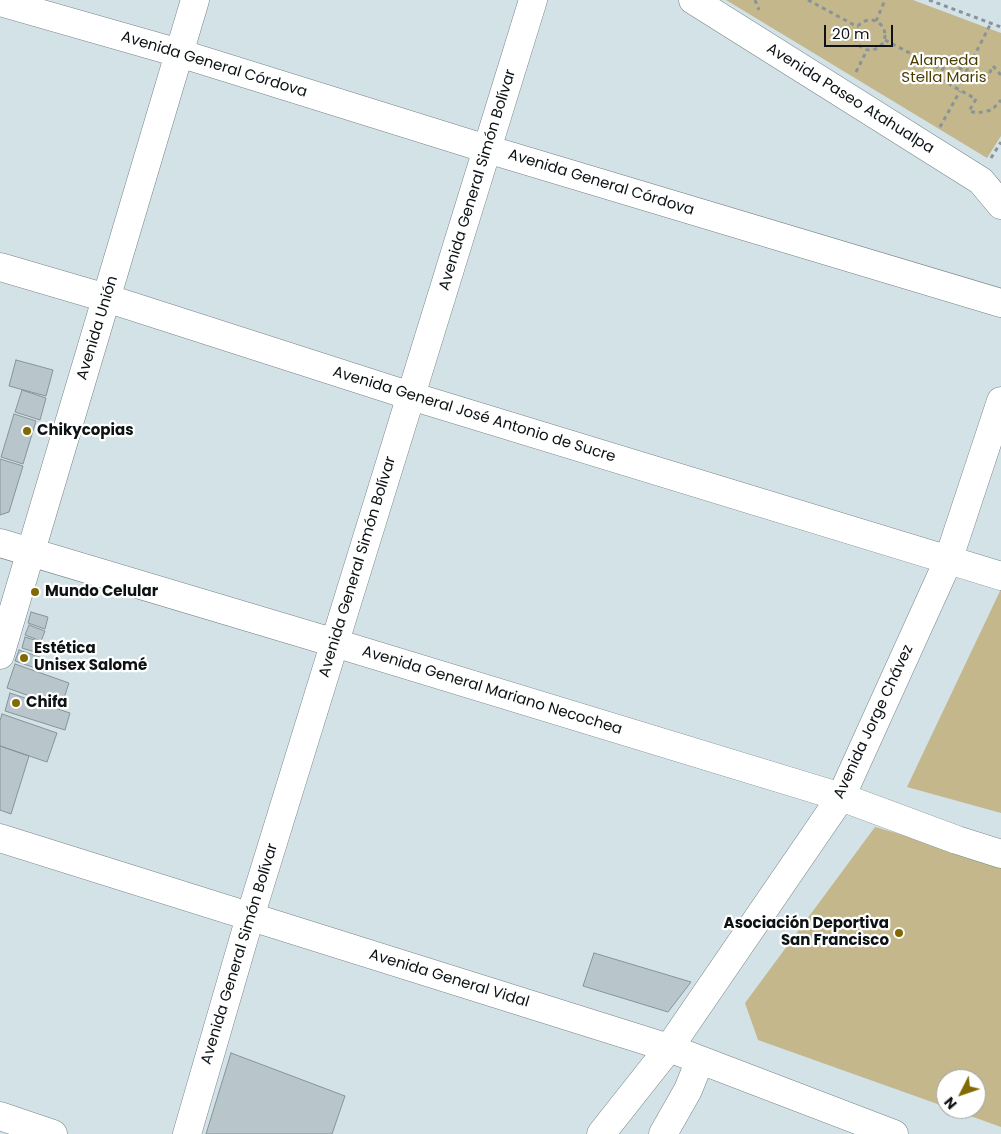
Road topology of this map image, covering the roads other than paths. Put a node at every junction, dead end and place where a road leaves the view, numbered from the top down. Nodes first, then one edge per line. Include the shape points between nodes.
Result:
1 (195, 0) edge
2 (533, 0) edge
3 (693, 0) edge
4 (0, 2) edge
5 (179, 53) junction
6 (487, 149) junction
7 (1001, 205) edge
8 (0, 266) edge
9 (106, 298) junction
10 (1001, 303) edge
11 (411, 396) junction
12 (1001, 401) edge
13 (0, 544) edge
14 (31, 553) junction
15 (948, 561) junction
16 (1001, 576) edge
17 (335, 643) junction
18 (0, 655) edge
19 (841, 796) junction
20 (0, 838) edge
21 (1001, 854) edge
22 (250, 917) junction
23 (669, 1048) junction
24 (700, 1060) junction
25 (0, 1116) edge
26 (53, 1134) edge
27 (186, 1134) edge
28 (601, 1134) edge
29 (663, 1134) edge
30 (894, 1134) edge

1 - 5 street, Avenida Unión
2 - 6 street, Avenida General Simón Bolívar
3 - 7 street, Avenida Paseo Atahualpa via 981,181
4 - 5 street, Avenida General Córdova
5 - 6 street, Avenida General Córdova
5 - 9 street, Avenida Unión
6 - 10 street, Avenida General Córdova
6 - 11 street, Avenida General Simón Bolívar
8 - 9 street, Avenida General José Antonio de Sucre
9 - 11 street, Avenida General José Antonio de Sucre
9 - 14 street, Avenida Unión
11 - 15 street, Avenida General José Antonio de Sucre
11 - 17 street, Avenida General Simón Bolívar
12 - 15 street, Avenida Jorge Chávez
13 - 14 street, Avenida General Mariano Necochea
14 - 17 street, Avenida General Mariano Necochea
14 - 18 street, Avenida Unión
15 - 16 street, Avenida General José Antonio de Sucre
15 - 19 street, Avenida Jorge Chávez
17 - 19 street, Avenida General Mariano Necochea
17 - 22 street, Avenida General Simón Bolívar
19 - 21 street, Avenida General Mariano Necochea
19 - 23 street, Avenida Jorge Chávez
20 - 22 street, Avenida General Vidal
22 - 23 street, Avenida General Vidal
22 - 27 street, Avenida General Simón Bolívar
23 - 24 street, Avenida General Vidal
23 - 28 street, Avenida Jorge Chávez
24 - 29 street via 688,1090
24 - 30 street, Avenida General Vidal
25 - 26 street

